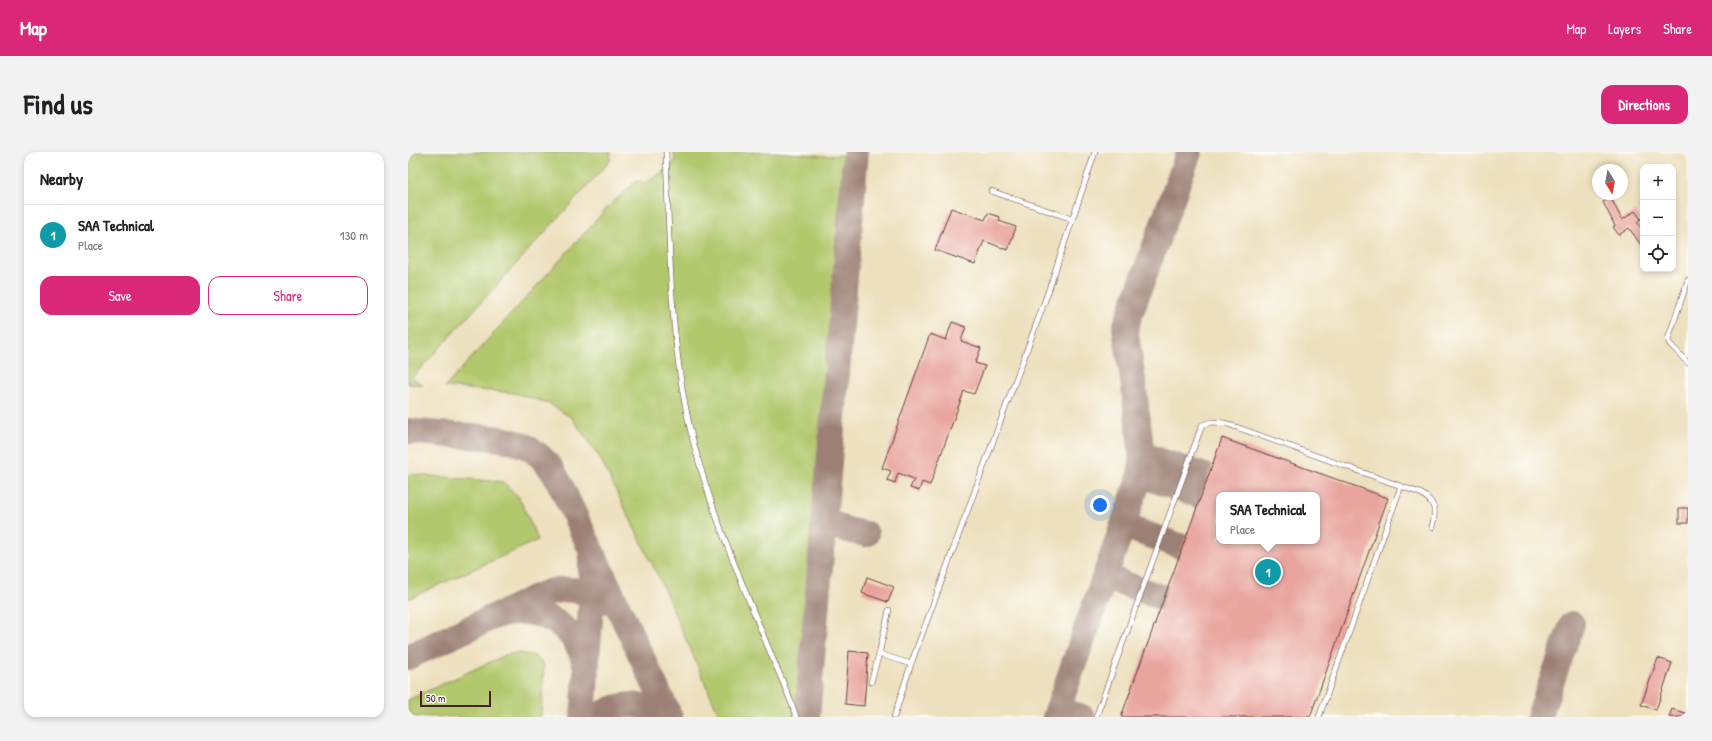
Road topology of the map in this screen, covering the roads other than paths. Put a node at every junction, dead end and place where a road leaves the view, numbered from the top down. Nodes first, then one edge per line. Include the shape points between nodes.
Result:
1 (666, 152) edge
2 (1095, 152) edge
3 (990, 191) dead end
4 (1072, 219) junction
5 (1688, 280) edge
6 (1688, 363) edge
7 (1401, 486) junction
8 (1432, 527) dead end
9 (889, 610) dead end
10 (879, 654) junction
11 (911, 664) junction
12 (871, 682) dead end
13 (796, 717) edge
14 (894, 717) edge
15 (1096, 717) edge
16 (1319, 717) edge

1 - 13 lane via 673,317 678,369 690,428 719,523
2 - 4 lane
3 - 4 lane
4 - 11 lane via 1047,295
5 - 6 lane via 1668,339
7 - 8 lane via 1428,498 1435,505
7 - 15 lane via 1225,423 1212,422 1202,425
7 - 16 lane
9 - 10 lane
10 - 11 lane
10 - 12 lane
11 - 14 lane

